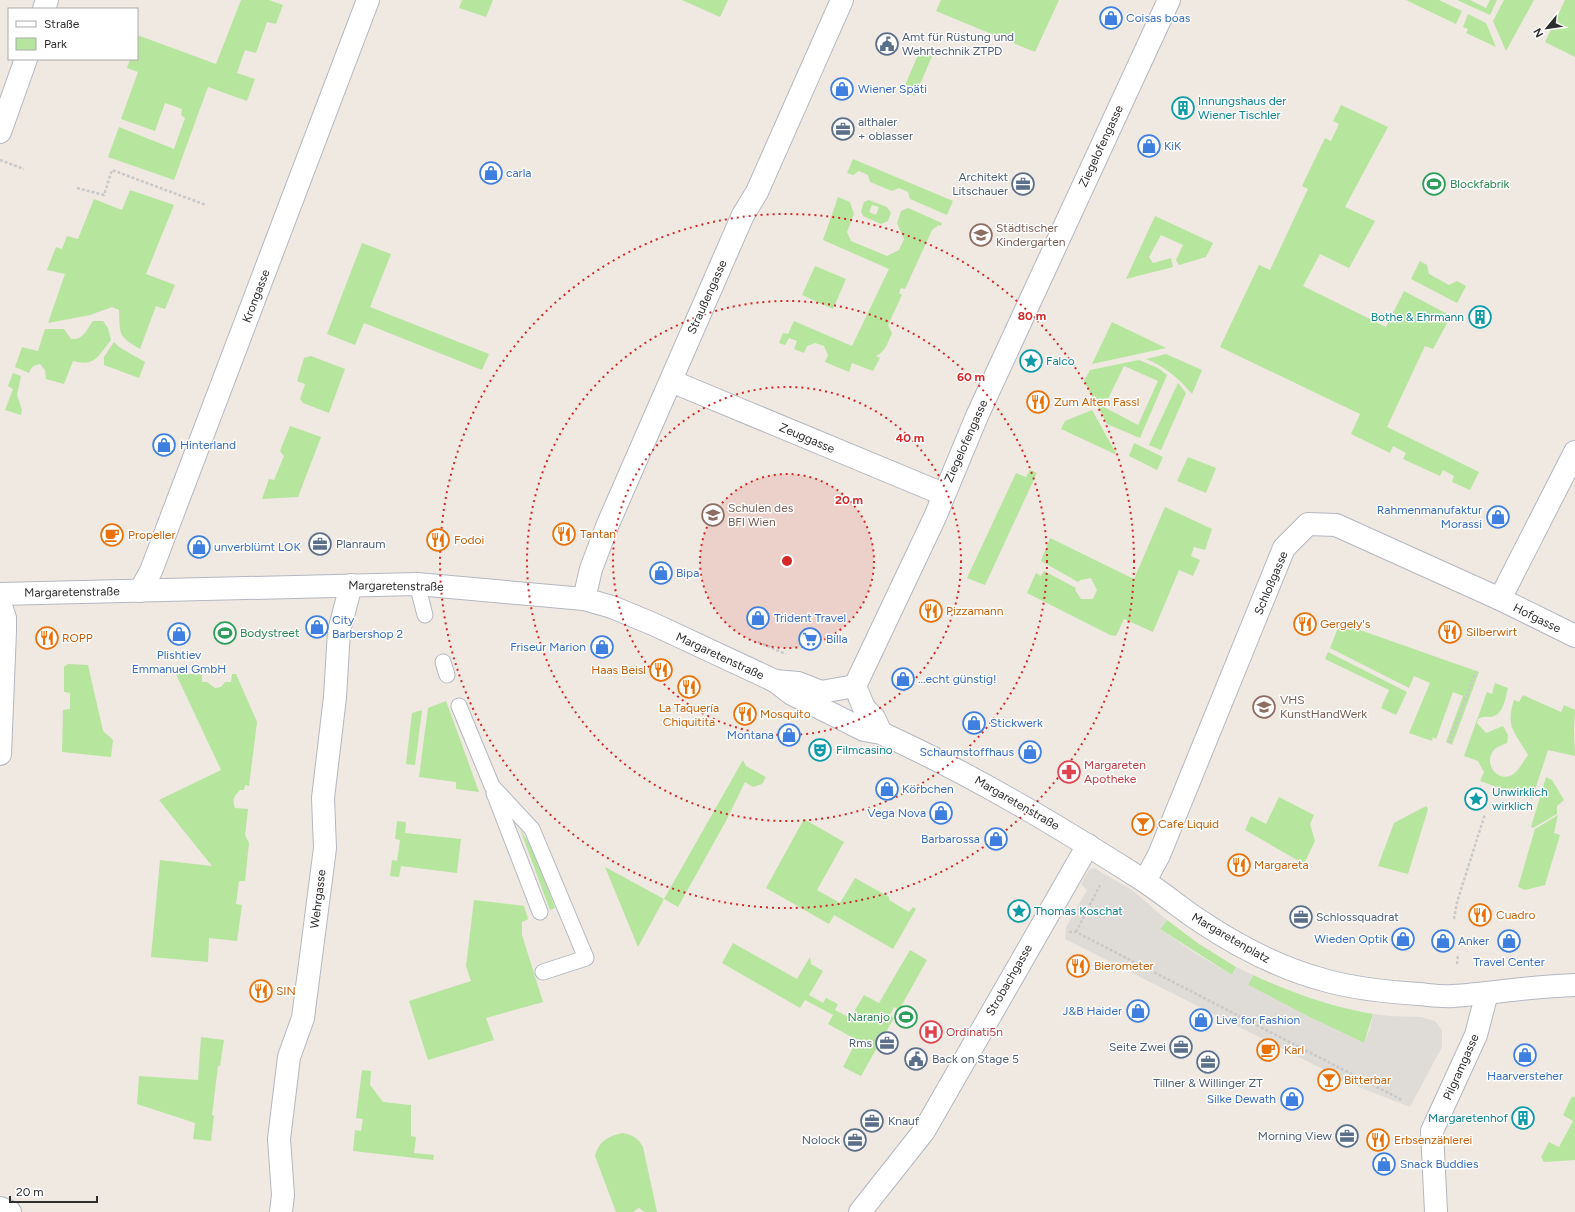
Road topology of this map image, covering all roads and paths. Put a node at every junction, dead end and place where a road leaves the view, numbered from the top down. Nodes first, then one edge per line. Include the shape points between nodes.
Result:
1 (368, 0) edge
2 (842, 0) edge
3 (1169, 0) edge
4 (26, 60) edge
5 (0, 132) edge
6 (0, 160) edge
7 (24, 169) dead end
8 (77, 188) dead end
9 (206, 205) dead end
10 (670, 381) junction
11 (1575, 452) edge
12 (943, 494) junction
13 (417, 584) junction
14 (351, 585) junction
15 (140, 591) junction
16 (0, 594) edge
17 (584, 599) junction
18 (1500, 599) junction
19 (0, 603) edge
20 (426, 615) dead end
21 (1575, 636) edge
22 (1476, 671) dead end
23 (775, 681) junction
24 (855, 686) junction
25 (459, 706) dead end
26 (881, 732) junction
27 (1449, 743) dead end
28 (0, 754) edge
29 (492, 786) junction
30 (1485, 814) dead end
31 (1088, 845) junction
32 (1096, 881) dead end
33 (1145, 881) junction
34 (540, 912) dead end
35 (1454, 919) dead end
36 (1065, 932) dead end
37 (1076, 932) junction
38 (1458, 954) dead end
39 (1458, 964) dead end
40 (543, 972) dead end
41 (1575, 985) edge
42 (1487, 993) junction
43 (1402, 1100) dead end
44 (0, 1208) edge
45 (10, 1212) edge
46 (281, 1212) edge
47 (860, 1212) edge
48 (1436, 1212) edge

1 - 15 street, Krongasse via 151,571
2 - 10 street, Straußengasse
3 - 12 street, Ziegelofengasse
4 - 5 street
6 - 7 path
8 - 9 path via 104,196 112,170
10 - 12 street, Zeuggasse
10 - 17 street, Straußengasse via 608,524 591,569
11 - 18 street
12 - 24 street, Ziegelofengasse via 935,517
13 - 14 street, Margaretenstraße
13 - 17 street, Margaretenstraße
13 - 20 lane
14 - 15 street, Margaretenstraße
14 - 46 street, Wehrgasse via 339,631 335,698 323,798 325,848 306,995 303,1018 289,1057 279,1139
15 - 16 street, Margaretenstraße
17 - 23 street, Margaretenstraße via 612,607 653,624
18 - 21 street, Hofgasse
18 - 33 street, Schloßgasse via 1336,525 1308,524 1284,548 1159,854
19 - 28 street via 5,618
22 - 27 path
23 - 24 street, Margaretenstraße via 798,683 821,692
23 - 26 street, Margaretenstraße via 792,694 864,730
24 - 26 street via 864,708 874,718
25 - 29 lane
26 - 31 street, Margaretenstraße via 980,781
29 - 34 lane
29 - 40 lane via 532,829 586,958
30 - 35 path
31 - 33 street, Margaretenplatz
31 - 47 street, Strobachgasse via 924,1131
32 - 37 path via 1101,884
33 - 42 street, Margaretenplatz via 1200,921 1245,948 1295,971 1325,980 1388,992 1450,996
36 - 37 path
37 - 43 path
38 - 39 path
41 - 42 street
42 - 48 street, Pilgramgasse via 1476,1035 1432,1131
44 - 45 street

